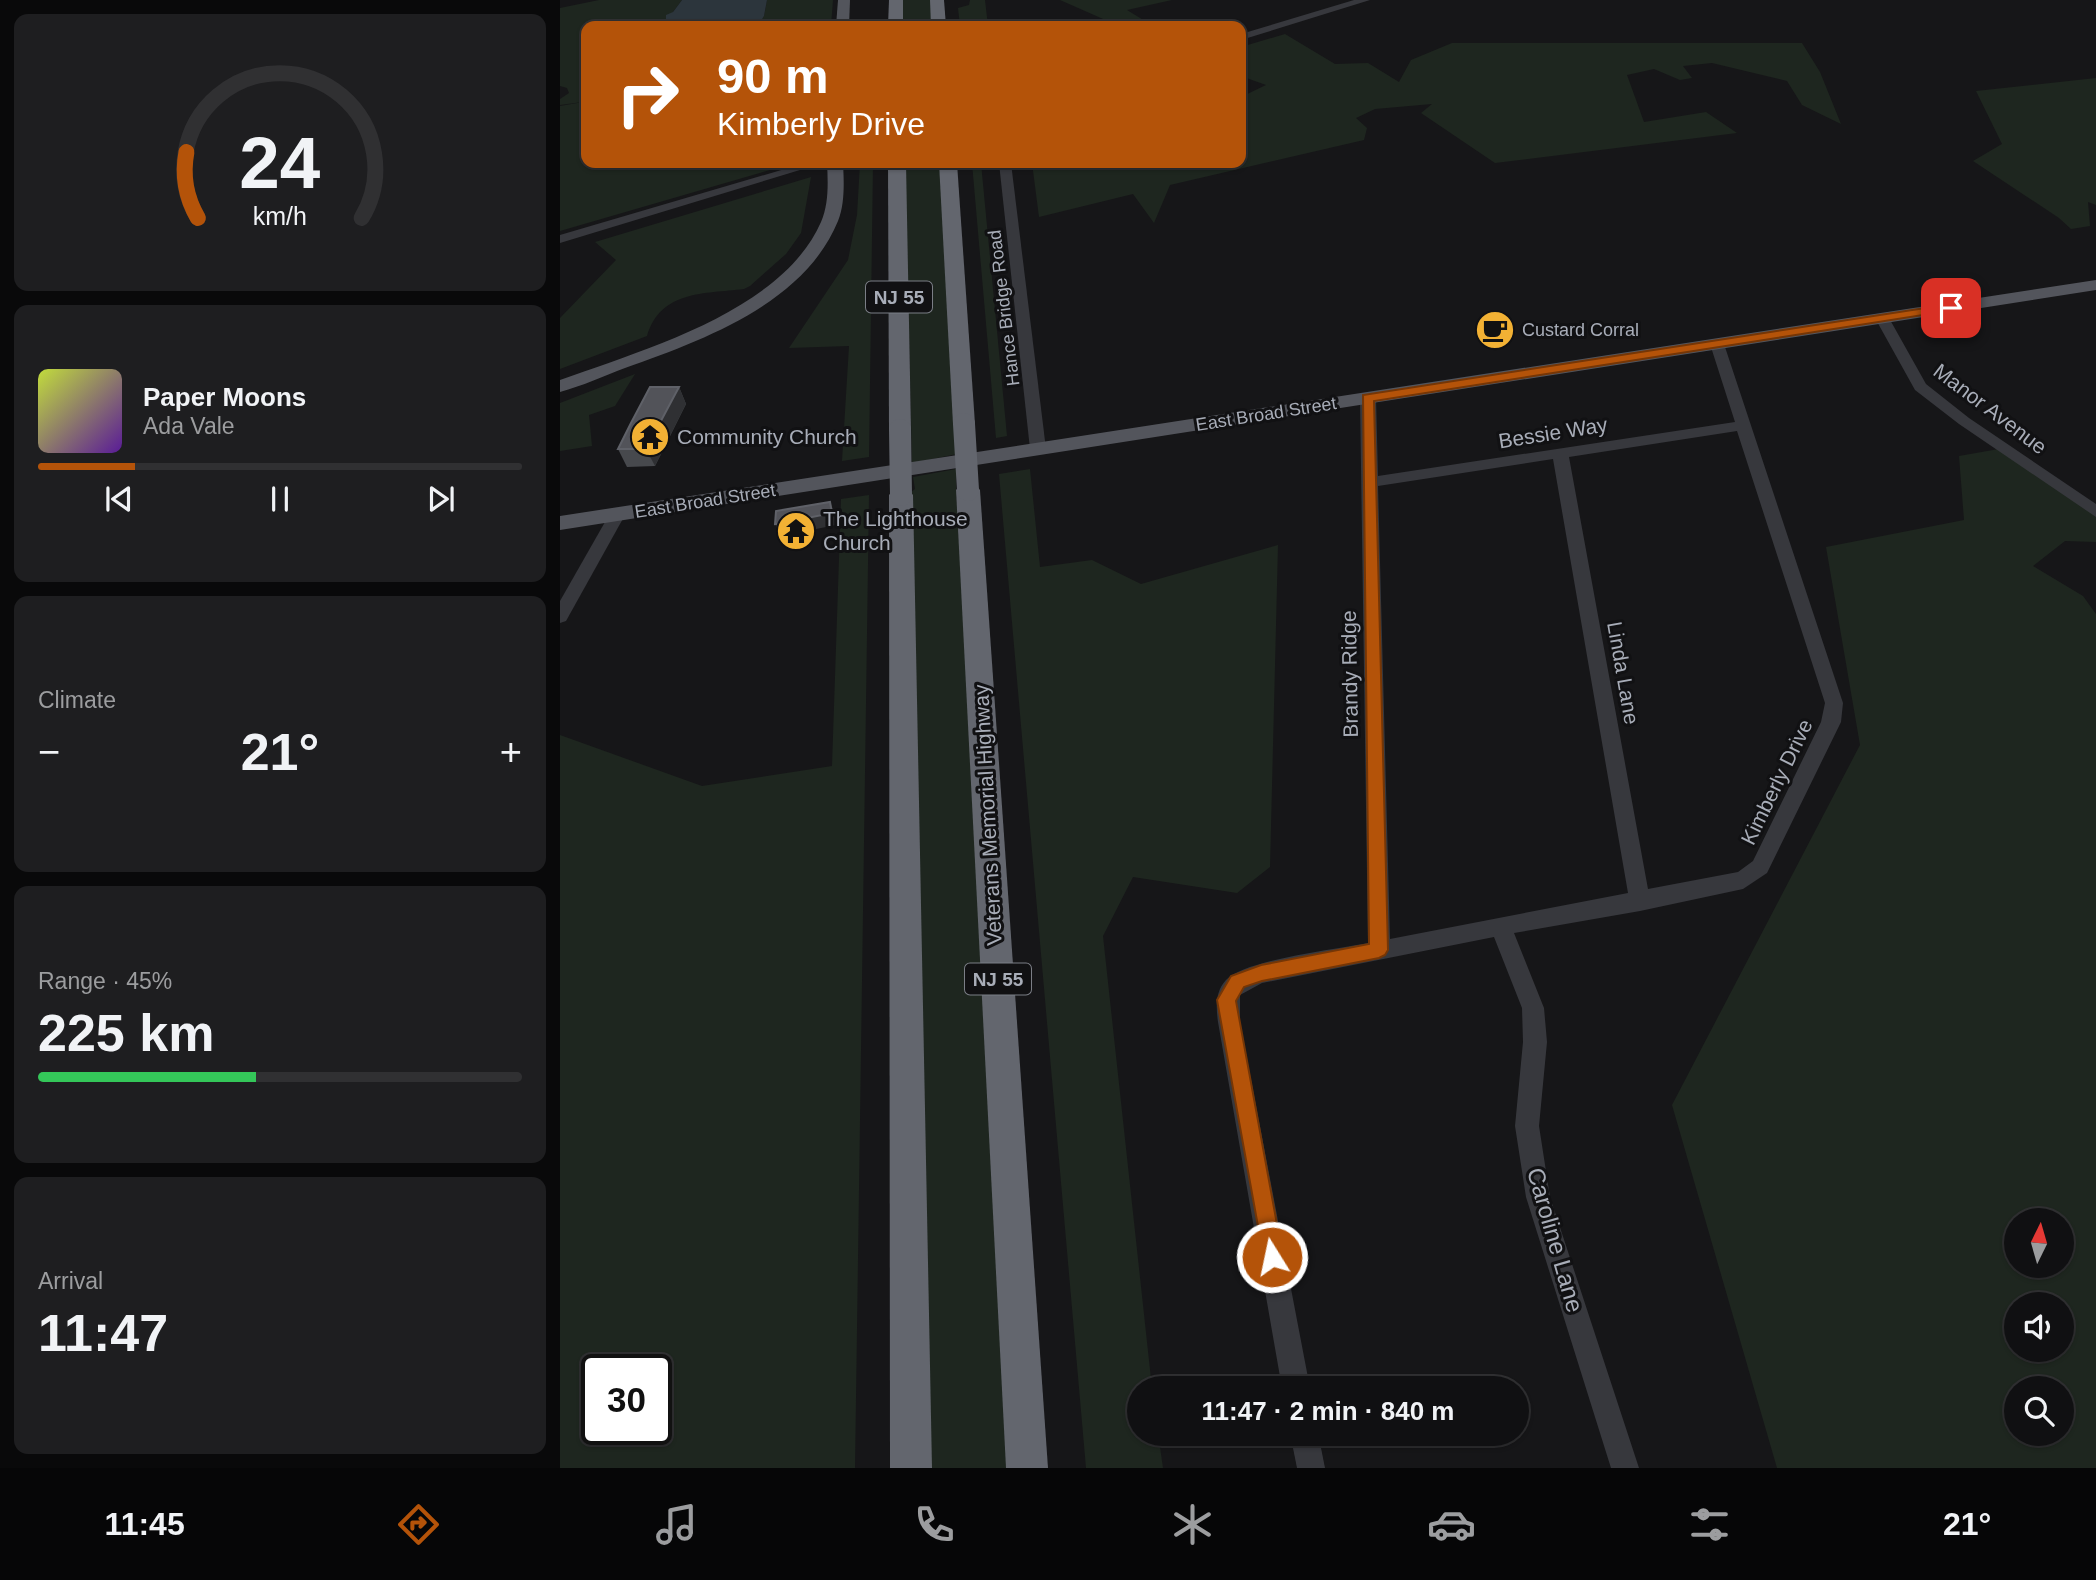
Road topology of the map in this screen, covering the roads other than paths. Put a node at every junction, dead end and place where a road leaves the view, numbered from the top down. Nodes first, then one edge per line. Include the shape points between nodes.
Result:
1 (844, 0) edge
2 (896, 0) edge
3 (937, 0) edge
4 (1364, 0) edge
5 (843, 21) edge
6 (896, 21) edge
7 (939, 21) edge
8 (1246, 35) edge
9 (800, 168) edge
10 (835, 168) edge
11 (897, 168) edge
12 (948, 168) edge
13 (1007, 168) edge
14 (560, 239) edge
15 (2096, 285) edge
16 (1882, 318) junction
17 (1717, 344) junction
18 (560, 386) edge
19 (1368, 398) junction
20 (1744, 425) junction
21 (1038, 449) junction
22 (1560, 453) junction
23 (1370, 482) junction
24 (2096, 512) edge
25 (617, 515) junction
26 (560, 523) edge
27 (560, 617) edge
28 (1640, 902) junction
29 (1501, 927) junction
30 (1379, 950) junction
31 (1294, 1376) edge
32 (1307, 1446) edge
33 (911, 1468) edge
34 (1027, 1468) edge
35 (1311, 1468) edge
36 (1625, 1468) edge

1 - 5 main road
2 - 6 highway
3 - 7 highway
4 - 8 street
9 - 14 street
10 - 18 main road via 832,216 825,233 809,257 779,286 702,330
11 - 33 highway, NJ 55, bridge
12 - 34 highway, Veterans Memorial Highway / NJ 55, bridge
13 - 21 street, Hance Bridge Road
15 - 16 main road, East Broad Street
16 - 17 main road, East Broad Street
16 - 24 street, Manor Avenue via 1920,387
17 - 19 main road, East Broad Street
17 - 20 street, Kimberly Drive
19 - 21 main road, East Broad Street
19 - 23 street, Brandy Ridge
20 - 22 street, Bessie Way
20 - 28 street, Kimberly Drive via 1834,703 1831,722 1760,867 1743,880
21 - 25 main road, East Broad Street
22 - 23 street, Bessie Way
22 - 28 street, Linda Lane
23 - 30 street, Brandy Ridge
25 - 26 main road, East Broad Street
25 - 27 street
28 - 29 street, Kimberly Drive
29 - 30 street, Kimberly Drive
29 - 36 street, Caroline Lane via 1533,1008 1535,1042 1527,1126 1538,1196
30 - 31 street, Kimberly Drive via 1261,973 1237,982 1226,1000
32 - 35 street

